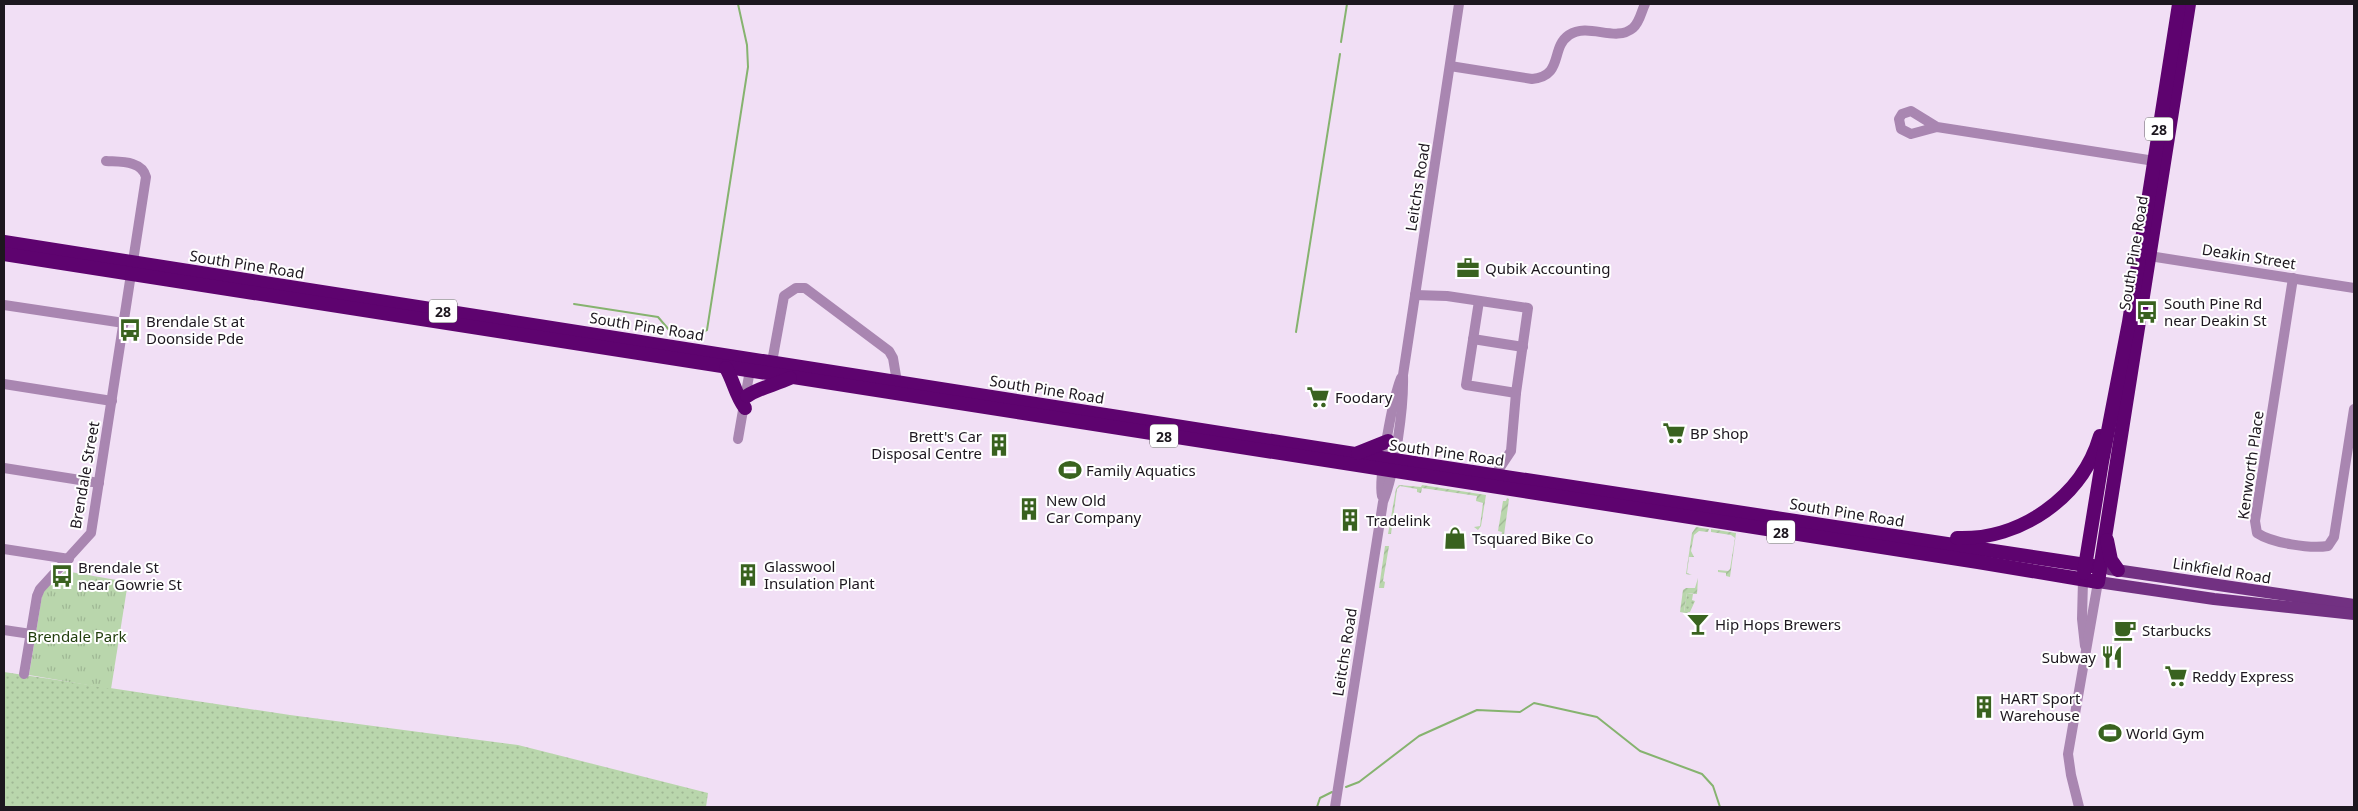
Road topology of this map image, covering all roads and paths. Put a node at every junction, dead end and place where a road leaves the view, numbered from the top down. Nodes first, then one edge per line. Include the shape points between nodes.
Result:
1 (1459, 4) edge
2 (1645, 4) edge
3 (2179, 4) edge
4 (2189, 4) edge
5 (1450, 66) junction
6 (1938, 127) dead end
7 (106, 161) dead end
8 (2159, 161) junction
9 (4, 242) edge
10 (4, 254) edge
11 (2145, 255) junction
12 (133, 268) junction
13 (2294, 278) junction
14 (2354, 288) edge
15 (1415, 296) junction
16 (1479, 301) junction
17 (4, 304) edge
18 (124, 323) junction
19 (1473, 339) junction
20 (1523, 346) junction
21 (772, 362) junction
22 (751, 365) junction
23 (726, 368) junction
24 (1402, 375) junction
25 (790, 378) junction
26 (897, 382) junction
27 (4, 384) edge
28 (1516, 393) junction
29 (112, 401) junction
30 (746, 402) junction
31 (2354, 409) edge
32 (1065, 414) junction
33 (2110, 419) junction
34 (1195, 434) junction
35 (738, 439) dead end
36 (1388, 441) junction
37 (1355, 454) junction
38 (1388, 465) junction
39 (4, 468) edge
40 (1495, 475) junction
41 (99, 483) junction
42 (2104, 535) junction
43 (1940, 543) junction
44 (4, 548) edge
45 (69, 559) junction
46 (2085, 565) junction
47 (2099, 567) junction
48 (2118, 570) junction
49 (2083, 580) junction
50 (2098, 582) junction
51 (2354, 605) edge
52 (2354, 614) edge
53 (4, 630) edge
54 (31, 634) junction
55 (2085, 648) junction
56 (24, 674) dead end
57 (1335, 807) edge
58 (2079, 807) edge

1 - 5 street, Leitchs Road
2 - 5 street via 1634,28 1622,34 1586,30 1571,34 1563,40 1551,70 1540,78
3 - 8 highway, South Pine Road / 28
4 - 8 highway, South Pine Road / 28
5 - 15 street, Leitchs Road
6 - 8 street
7 - 12 street, Brendale Street via 136,165 145,173
8 - 11 highway, South Pine Road / 28
9 - 12 highway, South Pine Road / 28
10 - 12 highway, South Pine Road / 28
11 - 13 street, Deakin Street
11 - 33 highway, South Pine Road / 28
11 - 42 highway, South Pine Road / 28
12 - 18 street, Brendale Street
12 - 22 highway, South Pine Road / 28
12 - 23 highway, South Pine Road / 28
13 - 14 street, Deakin Street
13 - 31 street, Kenworth Place via 2255,521 2257,533 2266,539 2319,548 2328,546 2334,538
15 - 16 street
15 - 24 street, Leitchs Road
16 - 19 street
16 - 20 street via 1528,308
17 - 18 street
18 - 29 street, Brendale Street
19 - 20 street
19 - 28 street via 1466,385
20 - 28 street
21 - 22 highway, South Pine Road / 28
21 - 26 highway, South Pine Road / 28
21 - 26 street via 784,296 796,288 805,288 889,351
22 - 23 highway, South Pine Road / 28
22 - 25 highway, South Pine Road / 28
22 - 30 street
23 - 30 highway via 735,395
24 - 36 street, Leitchs Road via 1395,394
24 - 38 street, Leitchs Road via 1404,395
25 - 30 highway via 762,387
25 - 32 highway, South Pine Road / 28
26 - 32 highway, South Pine Road / 28
27 - 29 street
28 - 40 street via 1511,451
29 - 41 street, Brendale Street
30 - 35 street
32 - 34 highway, South Pine Road / 28
33 - 43 highway, 28 via 2089,463 2074,485 2038,517 2001,534 1950,538
33 - 46 highway, South Pine Road / 28
34 - 37 highway, South Pine Road / 28
34 - 38 highway, South Pine Road / 28
36 - 37 highway
36 - 38 street, Leitchs Road
37 - 38 highway, South Pine Road / 28
38 - 40 highway, South Pine Road / 28
38 - 49 highway, South Pine Road / 28
38 - 57 street, Leitchs Road
39 - 41 street
40 - 43 highway, South Pine Road / 28
41 - 45 street, Brendale Street via 91,533
42 - 47 highway, South Pine Road / 28
42 - 48 highway via 2111,560
43 - 46 highway, South Pine Road
44 - 45 street
45 - 54 street, Brendale Street via 40,589
46 - 47 highway, Linkfield Road
46 - 49 highway, South Pine Road / 28
47 - 48 main road, Linkfield Road
47 - 50 highway, South Pine Road / 28
48 - 51 main road, Linkfield Road
49 - 50 highway, South Pine Road / 28
49 - 55 street
50 - 52 main road, Linkfield Road via 2205,598
50 - 55 street
53 - 54 street
54 - 56 street, Brendale Street
55 - 58 street via 2068,754

